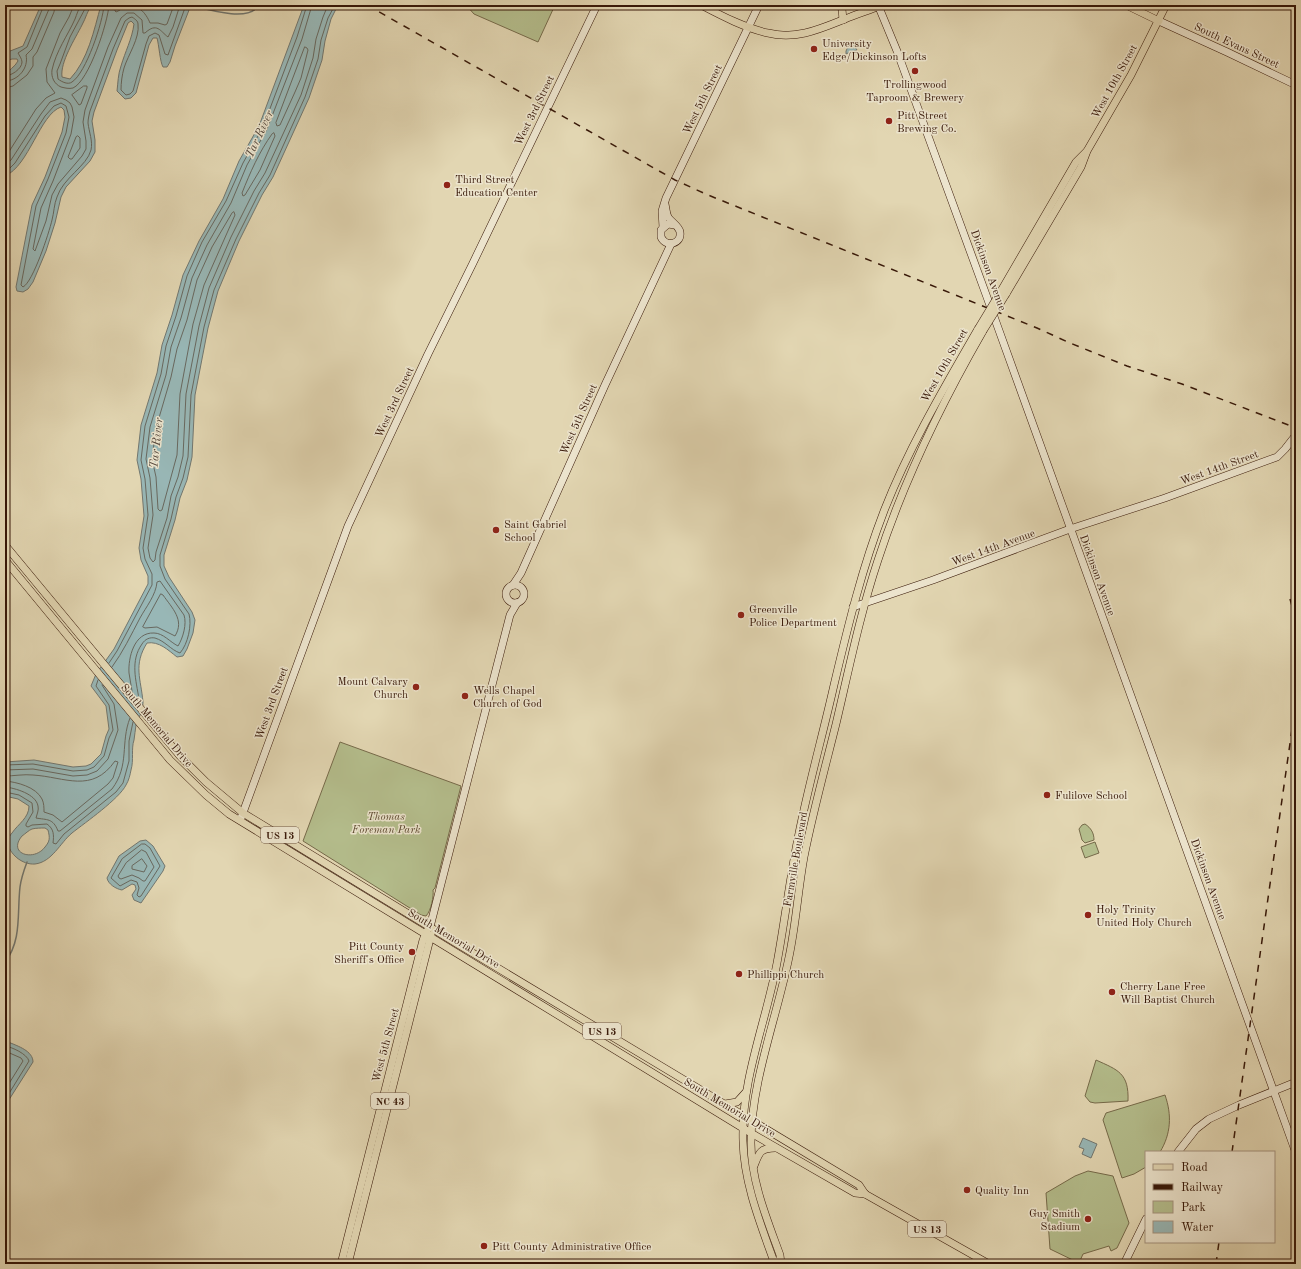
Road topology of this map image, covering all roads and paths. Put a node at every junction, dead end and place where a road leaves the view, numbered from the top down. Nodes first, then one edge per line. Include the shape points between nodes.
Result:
1 (597, 5) edge
2 (701, 5) edge
3 (759, 5) edge
4 (839, 5) edge
5 (880, 5) edge
6 (1126, 5) edge
7 (1166, 5) edge
8 (843, 20) junction
9 (1159, 21) junction
10 (748, 27) junction
11 (1296, 85) edge
12 (664, 202) junction
13 (675, 225) junction
14 (663, 227) junction
15 (668, 243) junction
16 (981, 330) junction
17 (1296, 435) edge
18 (1140, 507) joint
19 (1070, 529) junction
20 (5, 544) edge
21 (5, 560) edge
22 (521, 573) junction
23 (514, 585) junction
24 (521, 587) junction
25 (509, 601) junction
26 (517, 603) junction
27 (865, 603) junction
28 (853, 607) junction
29 (510, 615) junction
30 (243, 813) junction
31 (240, 822) junction
32 (430, 927) junction
33 (428, 936) junction
34 (1296, 1082) edge
35 (746, 1091) junction
36 (1274, 1091) junction
37 (725, 1104) junction
38 (743, 1115) junction
39 (753, 1121) junction
40 (743, 1128) junction
41 (373, 1133) junction
42 (751, 1133) junction
43 (777, 1148) junction
44 (1179, 1151) edge
45 (1296, 1153) edge
46 (753, 1168) junction
47 (361, 1185) junction
48 (366, 1194) junction
49 (865, 1194) junction
50 (1145, 1221) edge
51 (353, 1243) junction
52 (341, 1264) edge
53 (348, 1264) edge
54 (779, 1264) edge
55 (989, 1264) edge
56 (1124, 1264) edge

1 - 30 main road, West 3rd Street via 348,526
2 - 10 main road
3 - 10 main road, West 5th Street
4 - 8 main road
5 - 8 main road
5 - 19 main road, Dickinson Avenue
6 - 9 main road, South Evans Street
7 - 9 main road, West 10th Street
8 - 10 main road via 794,36 768,33
9 - 11 main road, South Evans Street
9 - 16 main road, West 10th Street, bridge via 1087,151 1078,173
10 - 12 main road, West 5th Street
12 - 13 main road via 667,215
12 - 14 main road, West 5th Street
13 - 14 main road via 668,224
13 - 15 main road via 680,236 676,241
14 - 15 main road via 660,234
15 - 22 main road, West 5th Street
16 - 27 main road, West 10th Street via 948,393 912,472 888,531
16 - 28 main road, West 10th Street via 932,408 903,465 873,541
17 - 18 main road, West 14th Street via 1277,457
18 - 19 main road, West 14th Avenue
19 - 27 main road, West 14th Avenue
19 - 36 main road, Dickinson Avenue
20 - 30 main road, South Memorial Drive / US 13 via 180,756
21 - 31 main road, South Memorial Drive / US 13 via 170,760
22 - 23 main road, West 5th Street
22 - 24 main road, West 5th Street
23 - 24 main road
23 - 25 main road via 506,592
24 - 26 main road via 524,596
25 - 26 main road
25 - 29 main road, West 5th Street
26 - 29 main road, West 5th Street
27 - 28 main road, West 14th Avenue
27 - 39 main road, Farmville Boulevard via 804,856 789,956 759,1083
28 - 35 main road, Farmville Boulevard via 799,833 777,966
29 - 32 main road, West 5th Street
30 - 31 main road, West 3rd Street
30 - 32 main road, South Memorial Drive / US 13
31 - 33 main road, South Memorial Drive / US 13
32 - 33 main road, West 5th Street / NC 43
32 - 37 main road, South Memorial Drive / US 13
33 - 40 main road, South Memorial Drive / US 13
33 - 41 main road, West 5th Street / NC 43
33 - 48 main road, West 5th Street / NC 43
34 - 36 main road
35 - 37 main road via 737,1102
35 - 38 main road, Farmville Boulevard
36 - 44 main road via 1209,1119 1196,1129
36 - 45 main road, Dickinson Avenue
37 - 38 main road, South Memorial Drive / US 13
38 - 39 main road, South Memorial Drive / US 13
38 - 40 main road, Farmville Boulevard
39 - 42 main road, Farmville Boulevard
39 - 49 main road, South Memorial Drive / US 13 via 859,1185
40 - 42 main road, South Memorial Drive / US 13
40 - 54 main road, Farmville Boulevard via 749,1186 773,1259
41 - 47 main road, West 5th Street / NC 43
41 - 48 main road via 377,1137
42 - 43 main road, South Memorial Drive / US 13
42 - 46 main road, Farmville Boulevard
43 - 46 main road via 762,1150
43 - 49 main road, South Memorial Drive / US 13 via 855,1193
46 - 54 main road, Farmville Boulevard via 780,1255
47 - 51 main road via 352,1235
47 - 52 main road, West 5th Street / NC 43
48 - 51 main road, West 5th Street / NC 43
49 - 55 main road, South Memorial Drive / US 13
50 - 56 main road
51 - 53 main road, West 5th Street / NC 43

